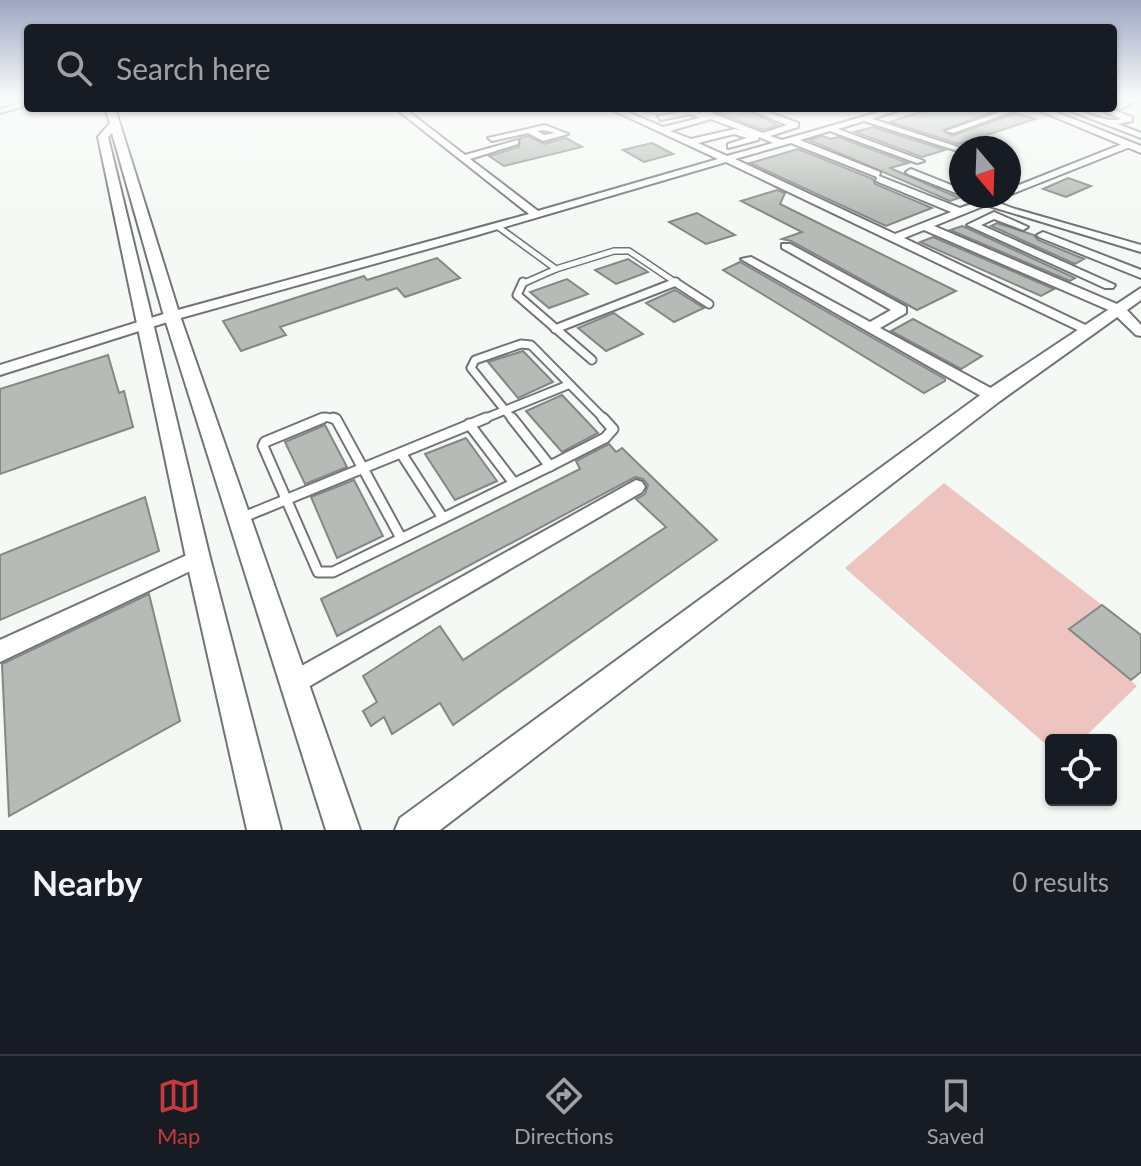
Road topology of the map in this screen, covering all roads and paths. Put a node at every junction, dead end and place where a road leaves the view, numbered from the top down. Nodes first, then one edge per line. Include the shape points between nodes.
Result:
1 (103, 137) edge
2 (116, 137) edge
3 (441, 137) edge
4 (509, 137) edge
5 (540, 137) joint
6 (555, 137) edge
7 (678, 137) edge
8 (709, 137) edge
9 (752, 137) edge
10 (765, 137) edge
11 (804, 137) edge
12 (853, 137) edge
13 (918, 137) edge
14 (1107, 137) edge
15 (1141, 137) edge
16 (494, 142) junction
17 (690, 142) junction
18 (786, 142) junction
19 (1125, 144) junction
20 (731, 146) dead end
21 (949, 147) edge
22 (1141, 150) edge
23 (465, 153) junction
24 (729, 160) junction
25 (920, 161) dead end
26 (911, 172) dead end
27 (949, 187) edge
28 (1021, 187) edge
29 (965, 208) edge
30 (982, 208) edge
31 (1009, 208) edge
32 (960, 212) junction
33 (537, 215) junction
34 (994, 215) junction
35 (497, 226) junction
36 (924, 226) junction
37 (1023, 227) dead end
38 (1043, 235) dead end
39 (895, 238) junction
40 (786, 246) dead end
41 (1141, 249) edge
42 (747, 259) dead end
43 (1126, 268) junction
44 (556, 269) junction
45 (1141, 274) edge
46 (676, 282) junction
47 (1141, 293) edge
48 (709, 304) dead end
49 (1118, 310) junction
50 (172, 316) junction
51 (145, 324) junction
52 (870, 328) junction
53 (555, 329) junction
54 (1089, 330) junction
55 (1141, 332) edge
56 (592, 360) dead end
57 (0, 370) edge
58 (568, 385) junction
59 (993, 396) junction
60 (504, 410) junction
61 (469, 424) junction
62 (401, 453) junction
63 (550, 466) junction
64 (362, 469) junction
65 (514, 483) junction
66 (636, 487) dead end
67 (286, 500) junction
68 (241, 518) junction
69 (443, 518) junction
70 (401, 538) junction
71 (198, 558) junction
72 (0, 651) edge
73 (295, 682) junction
74 (414, 829) edge
75 (264, 830) edge
76 (343, 830) edge

1 - 51 street
2 - 50 street
3 - 23 street
4 - 16 street
5 - 6 street
5 - 16 street
7 - 17 street
8 - 17 street
9 - 20 street
10 - 18 street
11 - 18 street
12 - 25 street
13 - 21 street
14 - 19 street
15 - 19 street
16 - 23 street via 494,151
17 - 24 street
18 - 24 street
18 - 32 street
19 - 22 street
19 - 28 street
23 - 33 street
24 - 33 street
24 - 39 street
26 - 27 street
29 - 32 street
30 - 34 street
31 - 41 street
32 - 36 street
33 - 35 street
34 - 37 street
34 - 43 street via 972,225 1106,284
35 - 44 lane
35 - 50 street
36 - 39 street
36 - 49 street
38 - 43 street
39 - 54 street
40 - 52 street via 901,310
42 - 52 street
43 - 45 street
44 - 46 lane via 622,250
44 - 53 lane via 523,281 517,295
46 - 48 lane
46 - 53 lane
47 - 49 street
49 - 54 street
49 - 55 street
50 - 51 street
50 - 68 street
51 - 57 street
51 - 71 street
52 - 59 street
53 - 56 lane
54 - 59 street
58 - 60 lane
58 - 60 lane via 526,344 475,360 471,368
58 - 63 lane via 613,429
59 - 74 street
60 - 61 lane
60 - 63 lane
61 - 62 lane
61 - 65 lane
62 - 64 lane
62 - 69 lane
63 - 65 lane
64 - 67 lane
64 - 67 lane via 332,417 270,438 263,446
64 - 70 lane
65 - 69 lane
66 - 73 street
67 - 68 lane
67 - 70 lane via 318,572 333,572
68 - 73 street
69 - 70 lane
71 - 72 street
71 - 75 street
73 - 76 street

